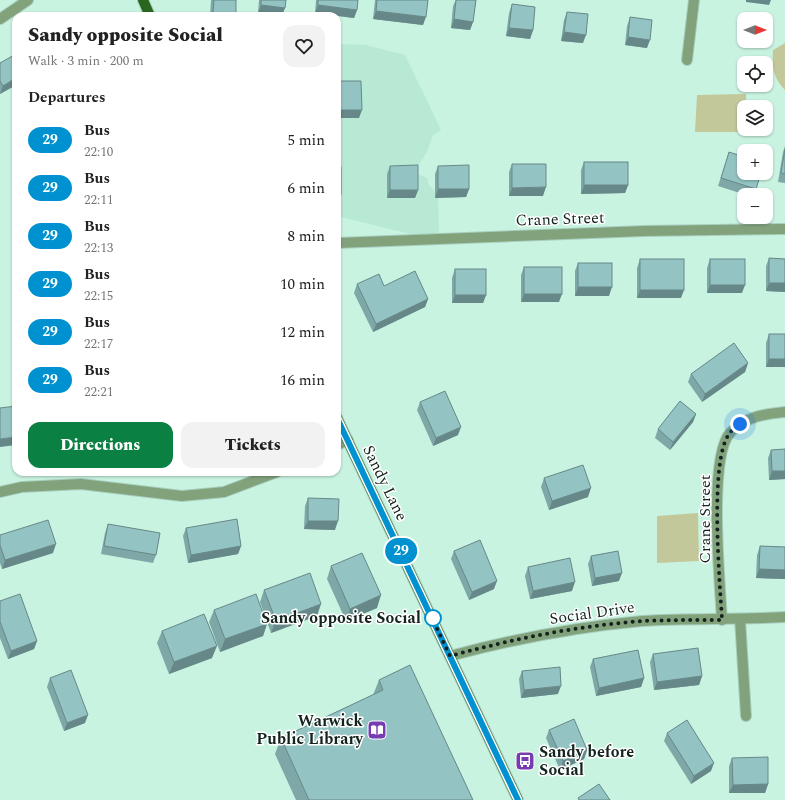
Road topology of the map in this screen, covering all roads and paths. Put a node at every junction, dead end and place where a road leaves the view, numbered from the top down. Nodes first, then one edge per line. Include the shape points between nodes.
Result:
1 (28, 0) edge
2 (143, 0) edge
3 (694, 0) edge
4 (148, 12) edge
5 (0, 19) edge
6 (687, 60) dead end
7 (785, 230) edge
8 (341, 243) edge
9 (785, 412) edge
10 (341, 426) edge
11 (348, 440) junction
12 (341, 443) edge
13 (266, 476) edge
14 (0, 492) edge
15 (785, 617) edge
16 (740, 619) junction
17 (722, 620) junction
18 (450, 656) junction
19 (746, 716) dead end
20 (518, 800) edge

1 - 5 street
2 - 4 main road
3 - 6 street
7 - 8 street, Crane Street via 644,231
9 - 17 street, Crane Street via 752,417 740,424 729,434 722,452 718,529
10 - 11 main road, Sandy Lane
11 - 12 street
11 - 18 main road, Sandy Lane
13 - 14 street via 224,492 182,496 82,484 30,486
15 - 16 street, Social Drive
16 - 17 street, Social Drive
16 - 19 street
17 - 18 street, Social Drive via 644,621 605,625 499,643
18 - 20 main road, Sandy Lane

